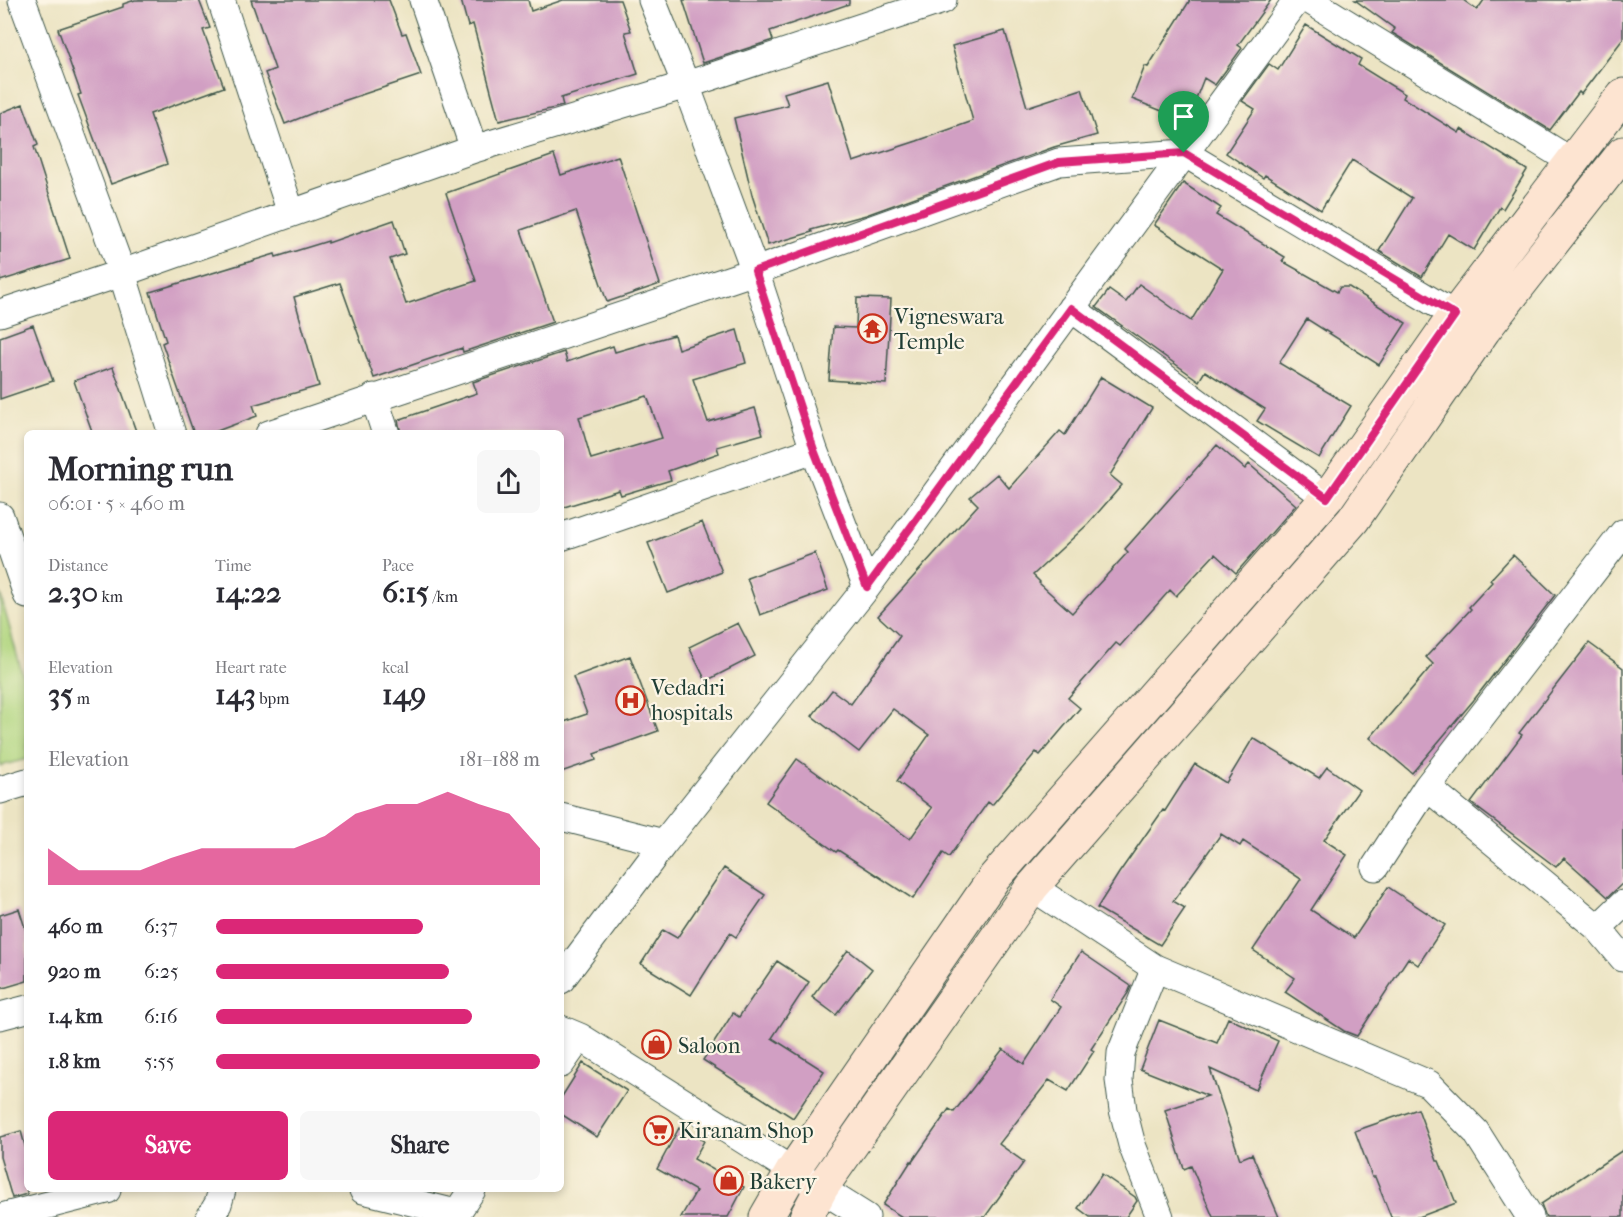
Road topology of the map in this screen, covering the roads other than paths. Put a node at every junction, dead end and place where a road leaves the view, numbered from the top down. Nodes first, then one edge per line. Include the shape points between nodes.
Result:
1 (22, 0) edge
2 (221, 0) edge
3 (423, 0) edge
4 (652, 0) edge
5 (943, 0) edge
6 (1297, 0) edge
7 (1309, 0) edge
8 (872, 12) edge
9 (686, 85) junction
10 (1622, 97) edge
11 (474, 149) junction
12 (1184, 153) junction
13 (1623, 153) edge
14 (1571, 161) junction
15 (291, 213) junction
16 (755, 271) junction
17 (122, 273) junction
18 (1071, 308) junction
19 (0, 313) edge
20 (1455, 315) junction
21 (374, 397) junction
22 (171, 430) edge
23 (280, 430) edge
24 (385, 430) edge
25 (814, 450) junction
26 (1327, 498) junction
27 (0, 518) edge
28 (1623, 532) edge
29 (564, 536) edge
30 (24, 587) edge
31 (867, 587) junction
32 (24, 783) edge
33 (1427, 787) junction
34 (0, 790) edge
35 (564, 819) edge
36 (664, 843) junction
37 (1376, 867) dead end
38 (1032, 887) junction
39 (1623, 904) edge
40 (1598, 928) junction
41 (1623, 958) edge
42 (1155, 968) junction
43 (564, 976) edge
44 (24, 1010) edge
45 (0, 1017) edge
46 (571, 1033) edge
47 (564, 1055) edge
48 (793, 1170) junction
49 (822, 1187) junction
50 (98, 1192) edge
51 (221, 1192) edge
52 (370, 1192) edge
53 (471, 1192) edge
54 (455, 1215) edge
55 (1, 1217) edge
56 (210, 1217) edge
57 (766, 1217) edge
58 (806, 1217) edge
59 (866, 1217) edge
60 (1160, 1217) edge
61 (1530, 1217) edge

1 - 17 street
2 - 15 street
3 - 11 street
4 - 9 street
5 - 8 street
6 - 12 street
7 - 14 street
8 - 9 street
9 - 11 street
9 - 16 street
10 - 14 street
11 - 15 street
12 - 16 street via 1059,162
12 - 18 street
12 - 20 street
13 - 38 street via 1484,330 1353,520
14 - 20 street
15 - 17 street
16 - 21 street
16 - 25 street
17 - 19 street
17 - 22 street
18 - 26 street
18 - 31 street
20 - 26 street
21 - 23 street
21 - 24 street
25 - 29 street
25 - 31 street
26 - 48 street via 994,878
27 - 30 street
28 - 33 street
31 - 36 street
32 - 34 street
33 - 37 street
33 - 40 street
35 - 36 street
36 - 43 street
38 - 42 street
38 - 49 street
39 - 40 street
40 - 41 street
42 - 60 street via 1121,1053 1119,1080 1132,1145
42 - 61 street via 1430,1084 1476,1132
44 - 45 street
46 - 47 street
46 - 48 street
48 - 49 street
48 - 57 street
49 - 58 street
49 - 59 street
50 - 55 street
51 - 56 street
52 - 54 street
53 - 54 street

